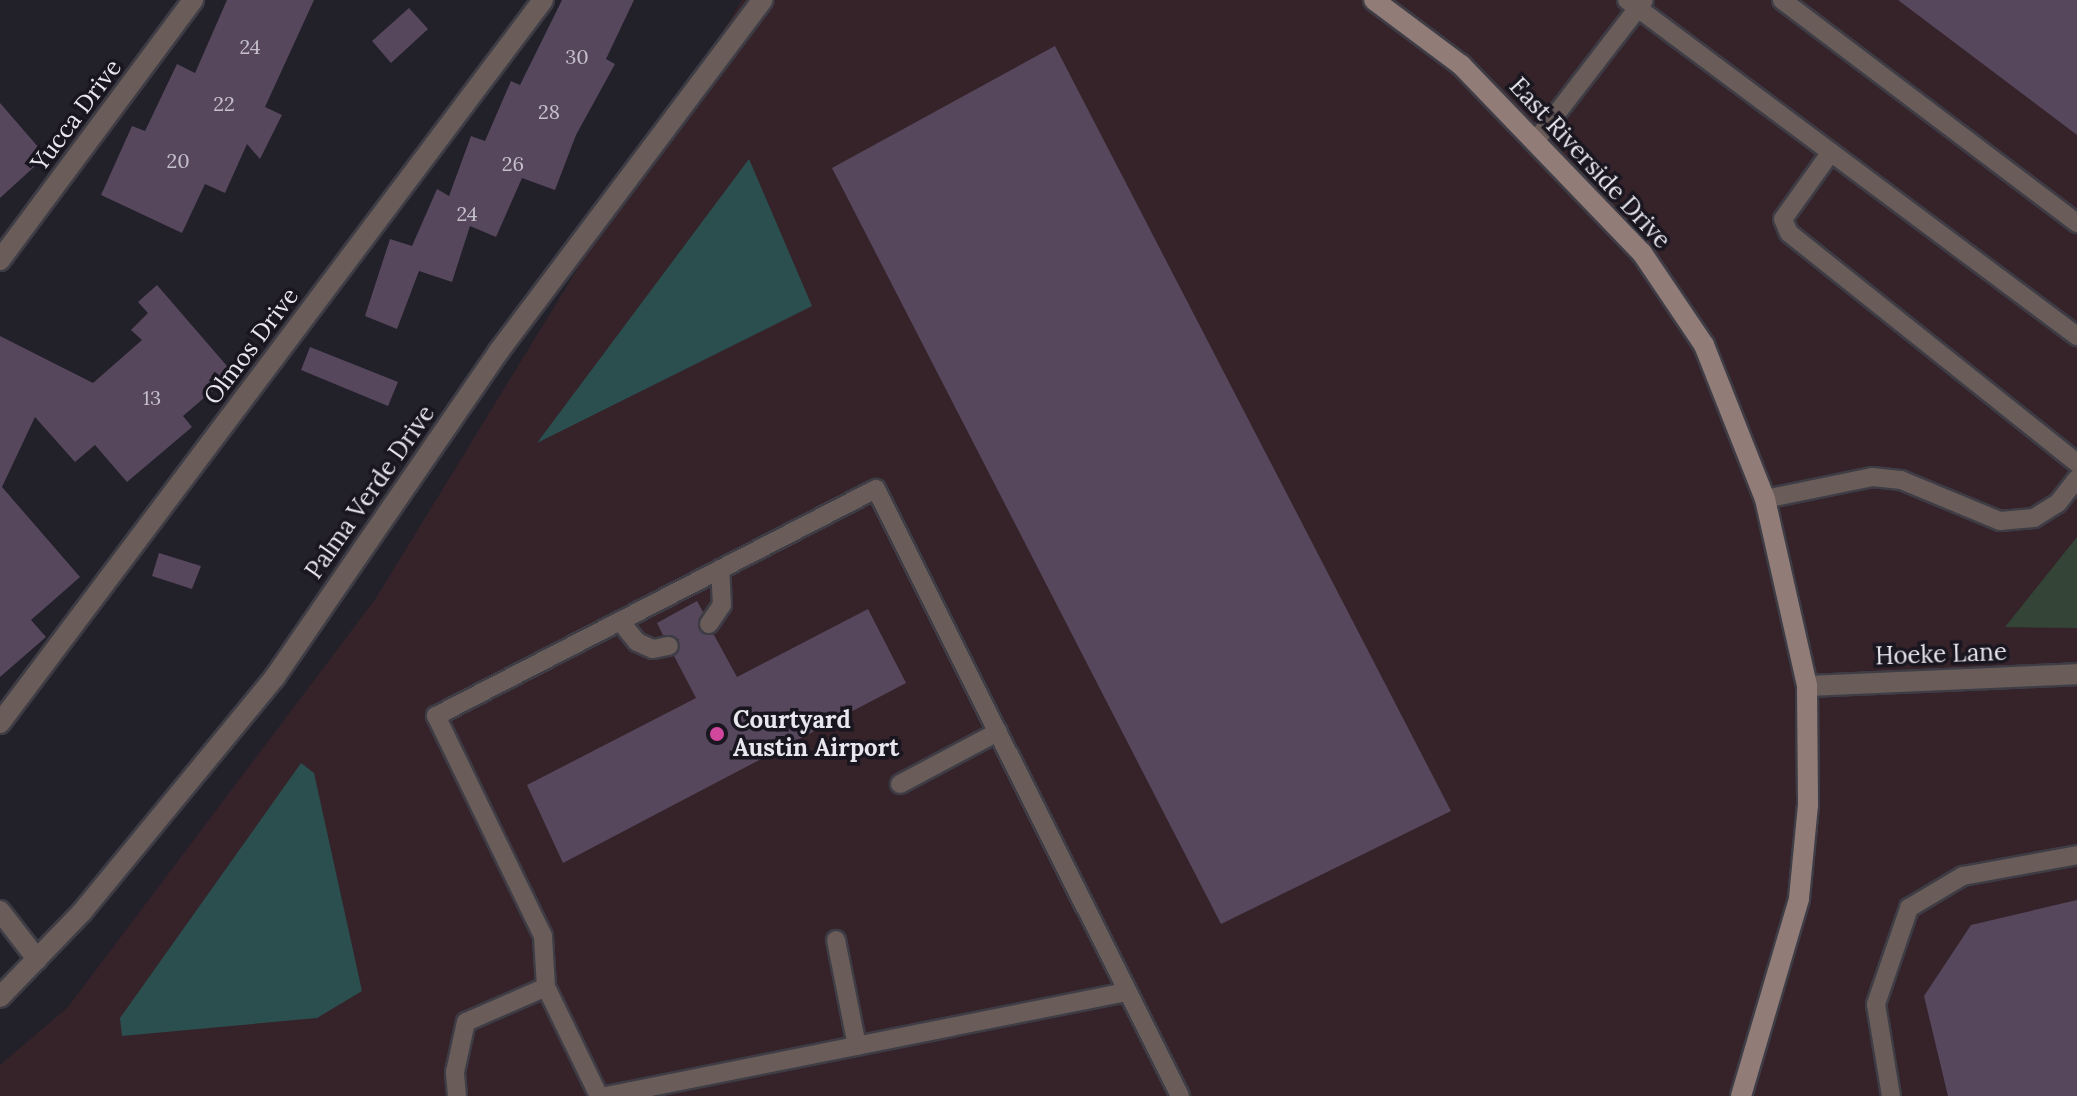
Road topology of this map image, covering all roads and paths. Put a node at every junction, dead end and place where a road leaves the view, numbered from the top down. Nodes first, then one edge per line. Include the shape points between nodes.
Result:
1 (193, 0) edge
2 (543, 0) edge
3 (763, 0) edge
4 (1374, 0) edge
5 (1782, 0) edge
6 (1637, 3) edge
7 (1537, 139) junction
8 (1831, 152) junction
9 (2077, 223) edge
10 (0, 260) edge
11 (2077, 336) edge
12 (2077, 463) edge
13 (2077, 479) edge
14 (1765, 499) junction
15 (720, 569) junction
16 (620, 621) junction
17 (709, 624) dead end
18 (669, 646) dead end
19 (2077, 674) edge
20 (1807, 686) junction
21 (0, 723) edge
22 (998, 732) junction
23 (900, 784) dead end
24 (2077, 855) edge
25 (0, 911) edge
26 (836, 940) dead end
27 (37, 959) junction
28 (546, 987) junction
29 (1126, 992) junction
30 (0, 997) edge
31 (857, 1046) junction
32 (457, 1096) edge
33 (599, 1096) edge
34 (606, 1096) edge
35 (1180, 1096) edge
36 (1741, 1096) edge
37 (1891, 1096) edge

1 - 10 street, Yucca Drive
2 - 21 street, Olmos Drive
3 - 27 street, Palma Verde Drive via 499,351 275,677
4 - 7 main road, East Riverside Drive via 1461,65
5 - 9 lane
6 - 7 lane
6 - 8 lane
7 - 14 main road, East Riverside Drive via 1642,253 1704,345
8 - 11 lane
8 - 12 lane via 1783,219 1789,233
13 - 14 lane via 2058,503 2034,518 2000,521 1901,480 1872,477
14 - 20 main road, East Riverside Drive
15 - 16 lane
15 - 17 lane via 722,605
15 - 22 lane via 876,489
16 - 18 lane via 637,642 653,649
16 - 28 lane via 436,716 543,936
19 - 20 street, Hoeke Lane
20 - 36 main road, East Riverside Drive via 1808,805 1799,899
22 - 23 lane
22 - 29 lane
24 - 37 lane via 1963,876 1909,908 1876,1004
25 - 27 street
26 - 31 lane
27 - 30 street, Palma Verde Drive
28 - 32 lane via 466,1022 455,1072
28 - 33 lane
29 - 31 lane
29 - 35 lane
31 - 34 lane

